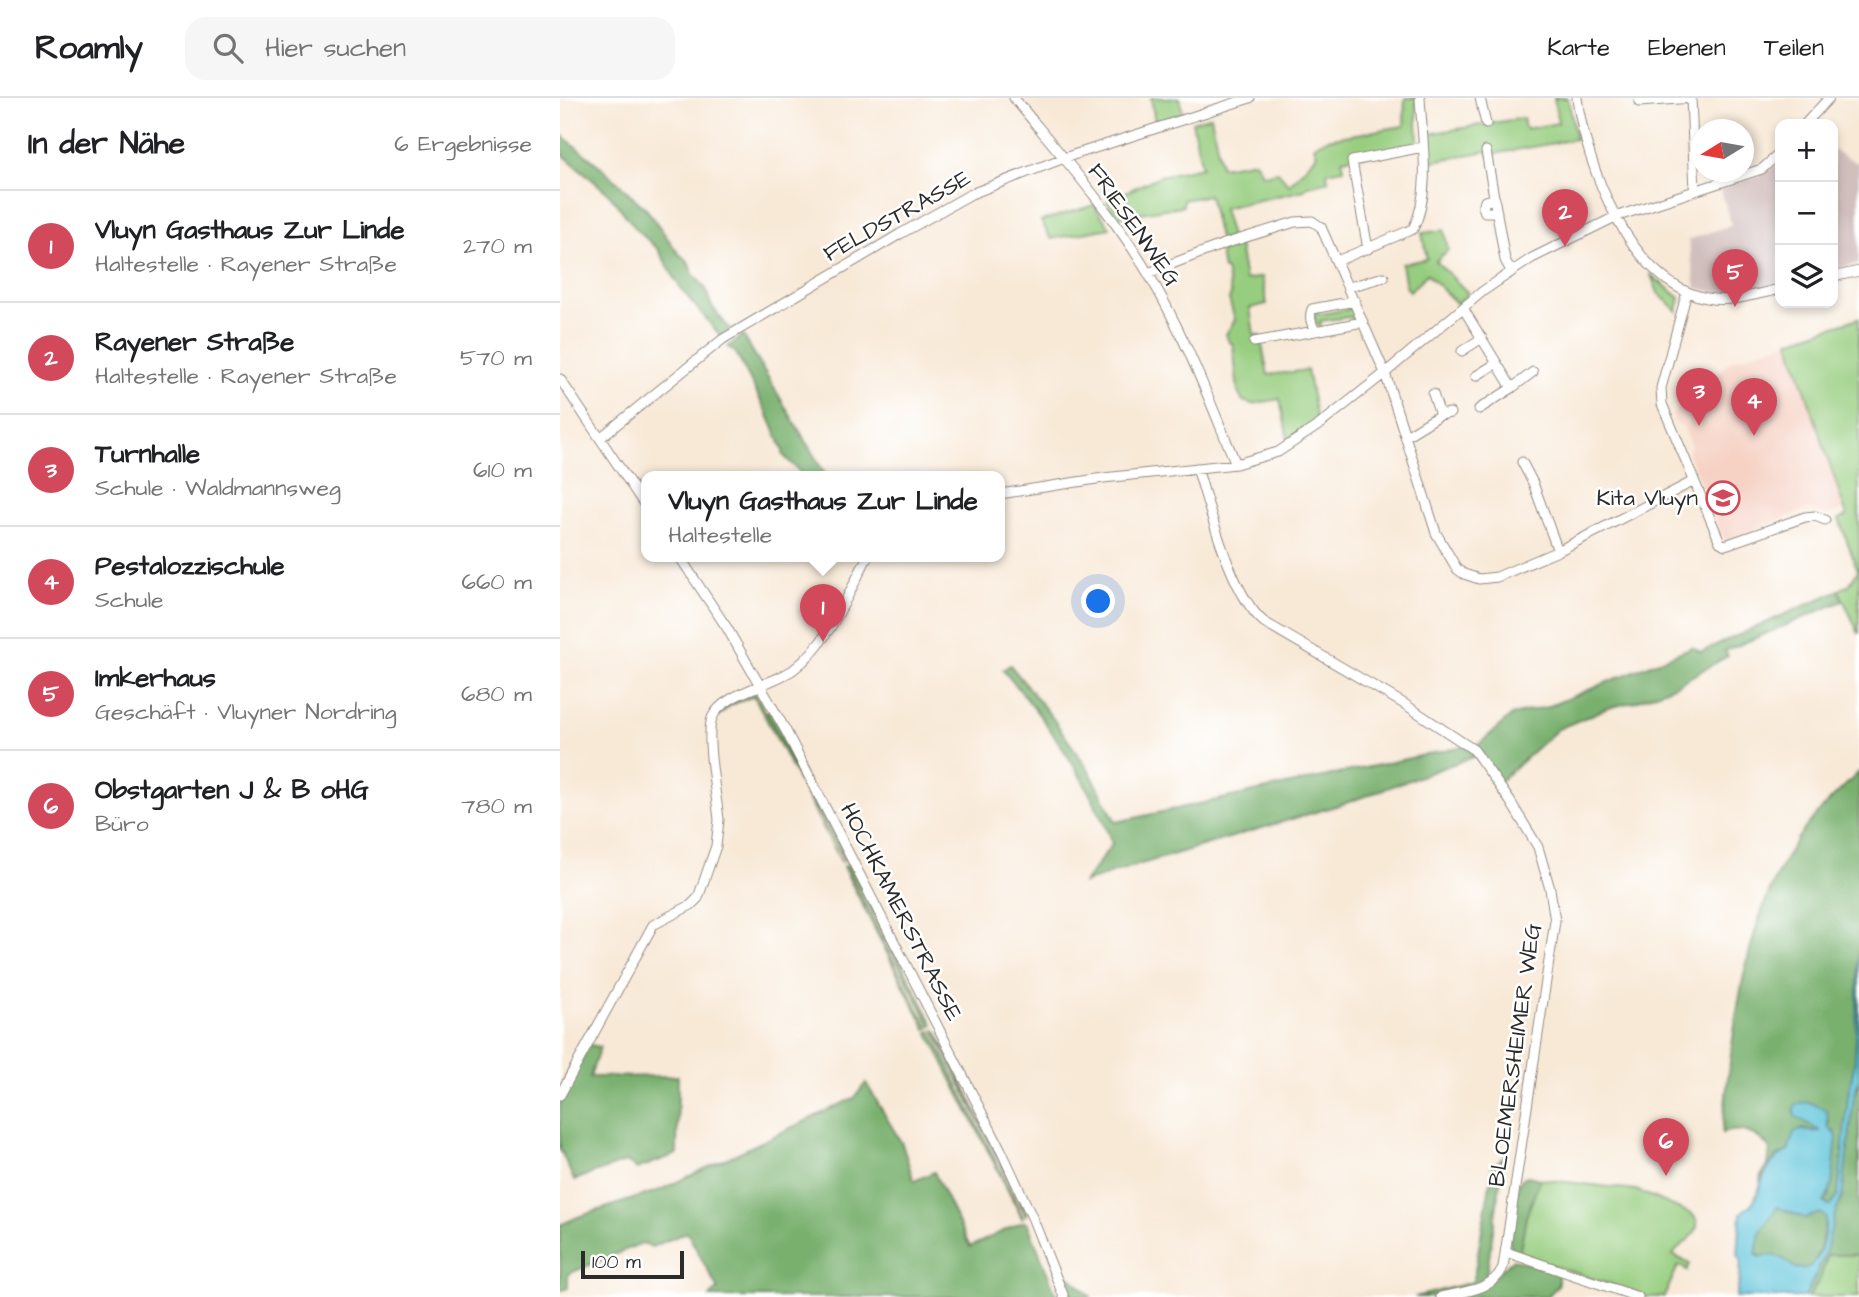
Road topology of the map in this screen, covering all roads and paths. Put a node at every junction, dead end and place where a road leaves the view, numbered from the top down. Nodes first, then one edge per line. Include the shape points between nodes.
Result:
1 (1014, 98) edge
2 (1250, 98) edge
3 (1420, 98) edge
4 (1480, 98) edge
5 (1577, 98) edge
6 (1691, 98) edge
7 (1825, 99) edge
8 (1639, 102) dead end
9 (1809, 119) edge
10 (1486, 124) dead end
11 (1423, 147) junction
12 (1486, 151) dead end
13 (1775, 157) edge
14 (1064, 158) junction
15 (1695, 191) junction
16 (1615, 217) junction
17 (1368, 249) junction
18 (1337, 261) junction
19 (1511, 271) junction
20 (1859, 271) edge
21 (1148, 273) junction
22 (1838, 276) edge
23 (1384, 277) dead end
24 (1349, 287) junction
25 (1775, 290) edge
26 (1687, 292) junction
27 (1355, 301) junction
28 (1463, 308) junction
29 (1363, 322) junction
30 (1315, 331) junction
31 (1482, 338) junction
32 (1255, 342) dead end
33 (1462, 351) dead end
34 (1497, 363) junction
35 (1533, 372) dead end
36 (1385, 373) junction
37 (1476, 376) dead end
38 (560, 379) edge
39 (1512, 388) junction
40 (1433, 394) dead end
41 (1479, 410) dead end
42 (1406, 436) junction
43 (600, 438) junction
44 (1522, 462) dead end
45 (1236, 464) junction
46 (1196, 468) junction
47 (1694, 481) junction
48 (1005, 493) edge
49 (641, 500) edge
50 (1825, 520) dead end
51 (1558, 551) junction
52 (683, 562) edge
53 (865, 562) edge
54 (761, 687) junction
55 (560, 1096) edge
56 (1506, 1252) junction
57 (1064, 1297) edge
58 (1441, 1297) edge
59 (1638, 1297) edge

1 - 14 street, FRIESENWEG
2 - 14 street, FELDSTRASSE
3 - 11 street
4 - 10 street
5 - 16 street via 1583,133
6 - 8 street
6 - 15 street
7 - 9 street
11 - 17 street via 1420,210 1413,229
11 - 17 street via 1352,160
12 - 19 street via 1495,199 1485,201 1483,207 1485,212 1497,212
13 - 15 street via 1762,169
14 - 21 street, FRIESENWEG
14 - 43 street, FELDSTRASSE via 971,194 723,339
15 - 16 street
16 - 19 street
16 - 26 street via 1638,252
17 - 18 street
18 - 21 street via 1321,227 1312,221 1295,222
18 - 24 street
19 - 28 street
20 - 22 street
21 - 45 street, FRIESENWEG via 1169,310
23 - 24 street
24 - 27 street
25 - 26 street via 1720,300
26 - 47 street via 1661,388 1662,404
27 - 29 street
27 - 30 street via 1312,309
28 - 31 street
28 - 36 street
29 - 30 street
29 - 36 street
30 - 32 street
31 - 33 street
31 - 34 street
34 - 37 street
34 - 39 street
35 - 39 street
36 - 42 street
36 - 45 street via 1289,446
38 - 43 street
39 - 41 street
40 - 42 street via 1445,414
42 - 51 street via 1436,533 1457,569 1479,579 1497,577
43 - 49 street
44 - 51 street
45 - 46 street
46 - 48 street
46 - 56 street, BLOEMERSHEIMER WEG via 1233,574 1254,614 1474,750 1538,847 1555,921
47 - 50 street via 1720,542 1726,545 1805,517
47 - 51 street
52 - 54 street, HOCHKAMERSTRASSE
53 - 54 street via 816,647 796,667
54 - 55 street via 723,704 712,719 719,834 698,898 653,925
54 - 57 street, HOCHKAMERSTRASSE via 1001,1150
56 - 58 street, BLOEMERSHEIMER WEG via 1500,1276 1491,1284
56 - 59 street

